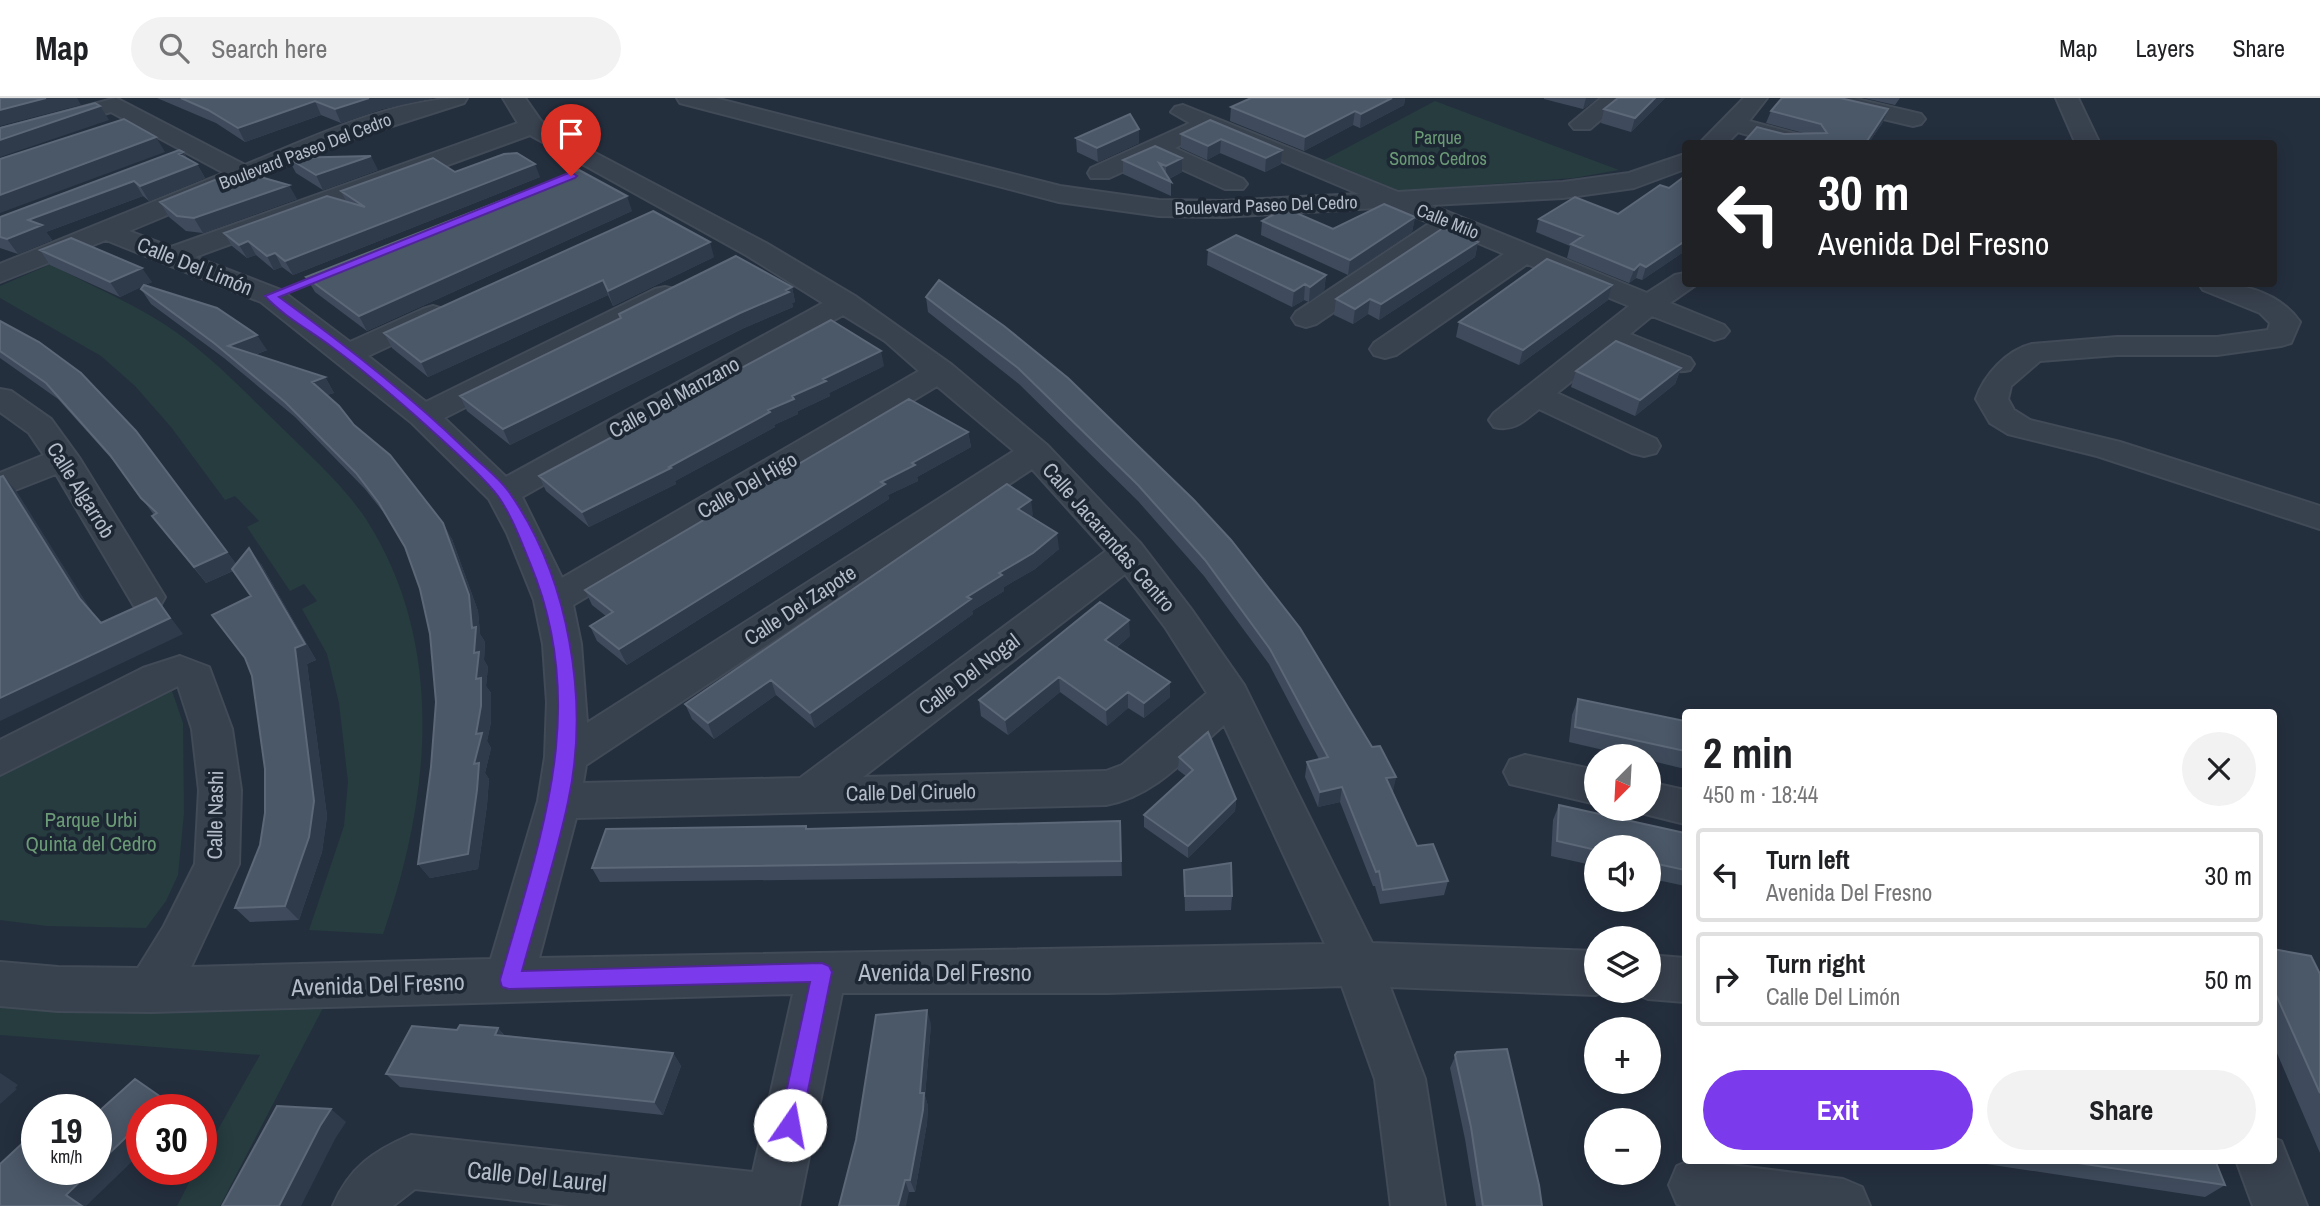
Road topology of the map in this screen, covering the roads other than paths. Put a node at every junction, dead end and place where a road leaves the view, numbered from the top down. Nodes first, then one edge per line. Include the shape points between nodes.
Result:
1 (456, 98) edge
2 (514, 98) edge
3 (688, 98) edge
4 (1615, 98) edge
5 (1756, 98) edge
6 (1824, 98) edge
7 (2067, 98) edge
8 (1183, 112) dead end
9 (144, 118) junction
10 (1913, 119) dead end
11 (1209, 123) junction
12 (1582, 124) dead end
13 (1734, 124) junction
14 (532, 126) junction
15 (118, 128) edge
16 (0, 136) edge
17 (1716, 140) edge
18 (1793, 140) edge
19 (2086, 140) edge
20 (1156, 148) junction
21 (197, 150) junction
22 (173, 159) edge
23 (1682, 165) edge
24 (1100, 173) dead end
25 (244, 174) junction
26 (1234, 184) dead end
27 (1396, 200) junction
28 (675, 204) junction
29 (637, 221) edge
30 (1450, 222) junction
31 (106, 231) junction
32 (1524, 253) junction
33 (174, 255) junction
34 (0, 274) edge
35 (1325, 278) edge
36 (694, 280) edge
37 (1682, 283) edge
38 (2220, 287) edge
39 (1350, 289) junction
40 (462, 302) edge
41 (845, 302) junction
42 (1649, 304) junction
43 (1306, 318) dead end
44 (1714, 331) dead end
45 (1611, 336) junction
46 (1385, 349) dead end
47 (349, 354) junction
48 (1679, 364) edge
49 (941, 371) junction
50 (1535, 395) junction
51 (0, 398) edge
52 (424, 416) junction
53 (1506, 420) dead end
54 (1644, 446) dead end
55 (1035, 452) junction
56 (64, 459) junction
57 (0, 485) edge
58 (503, 493) junction
59 (2320, 518) edge
60 (1128, 554) junction
61 (147, 597) dead end
62 (553, 600) junction
63 (1230, 696) junction
64 (566, 757) junction
65 (0, 760) edge
66 (1525, 772) dead end
67 (1584, 784) edge
68 (810, 794) junction
69 (559, 801) junction
70 (1661, 802) edge
71 (1682, 806) edge
72 (1358, 964) junction
73 (822, 972) junction
74 (1584, 973) edge
75 (1661, 978) edge
76 (509, 980) junction
77 (1682, 981) edge
78 (0, 984) edge
79 (151, 990) junction
80 (2264, 1164) edge
81 (1696, 1185) dead end
82 (773, 1203) edge
83 (360, 1206) edge
84 (1418, 1206) edge
85 (1843, 1206) edge
86 (2280, 1206) edge

1 - 25 street, Boulevard Paseo Del Cedro via 334,137
2 - 14 street, Calle Jacarandas Centro
3 - 27 street, Boulevard Paseo Del Cedro via 1007,181 1106,202 1222,209
4 - 12 street
5 - 13 street
6 - 10 street
7 - 19 street
8 - 11 street, Calle Milo
9 - 15 street
9 - 16 street via 110,104
9 - 21 street
11 - 20 street
11 - 27 street, Calle Milo
13 - 17 street
13 - 18 street
14 - 28 street, Calle Jacarandas Centro via 584,171
14 - 33 street
20 - 24 street
20 - 26 street
21 - 22 street
21 - 25 street
23 - 27 street, Boulevard Paseo Del Cedro via 1634,180 1589,187
25 - 31 street, Boulevard Paseo Del Cedro
27 - 30 street, Calle Milo
28 - 29 street
28 - 41 street, Calle Jacarandas Centro via 744,255
30 - 32 street, Calle Milo
30 - 39 street
31 - 33 street, Calle Del Limón
31 - 34 street, Boulevard Paseo Del Cedro
32 - 42 street, Calle Milo
32 - 46 street
33 - 47 street, Calle Del Limón via 283,291
35 - 39 street
36 - 52 street
37 - 42 street
38 - 59 street via 2270,307 2285,322 2281,337 2217,346 2117,346 2032,353 1997,382 1994,408 2019,427 2108,449
39 - 43 street
40 - 47 street
41 - 49 street, Calle Jacarandas Centro
41 - 58 street, Calle Del Manzano
42 - 44 street, Calle Milo
42 - 45 street
45 - 48 street
45 - 50 street
47 - 52 street, Calle Del Limón
49 - 55 street, Calle Jacarandas Centro
49 - 62 street, Calle Del Higo
50 - 53 street
50 - 54 street
51 - 56 street, Calle Algarrob via 40,426
52 - 58 street, Calle Del Limón
55 - 60 street, Calle Jacarandas Centro
55 - 64 street, Calle Del Zapote
56 - 57 street
56 - 61 street, Calle Algarrob
58 - 62 street, Calle Del Limón
60 - 63 street, Calle Jacarandas Centro
60 - 68 street, Calle Del Nogal
62 - 64 street, Calle Del Limón via 565,679
63 - 68 street, Calle Del Ciruelo via 1123,785
63 - 72 street, Calle Jacarandas Centro
64 - 69 street, Calle Del Limón
65 - 79 street, Calle Nashi via 157,678 180,670 195,677 212,729 220,790 217,864 181,942
66 - 67 street
68 - 69 street, Calle Del Ciruelo
69 - 76 street, Calle Del Limón
70 - 71 street
72 - 73 street, Avenida Del Fresno
72 - 74 street, Avenida Del Fresno
72 - 84 street, Calle Jacarandas Centro via 1400,1079
73 - 76 street, Avenida Del Fresno
73 - 82 street
75 - 77 street
76 - 79 street, Avenida Del Fresno
78 - 79 street, Avenida Del Fresno
80 - 86 street
81 - 85 street
82 - 83 street, Calle Del Laurel via 411,1162 377,1184

